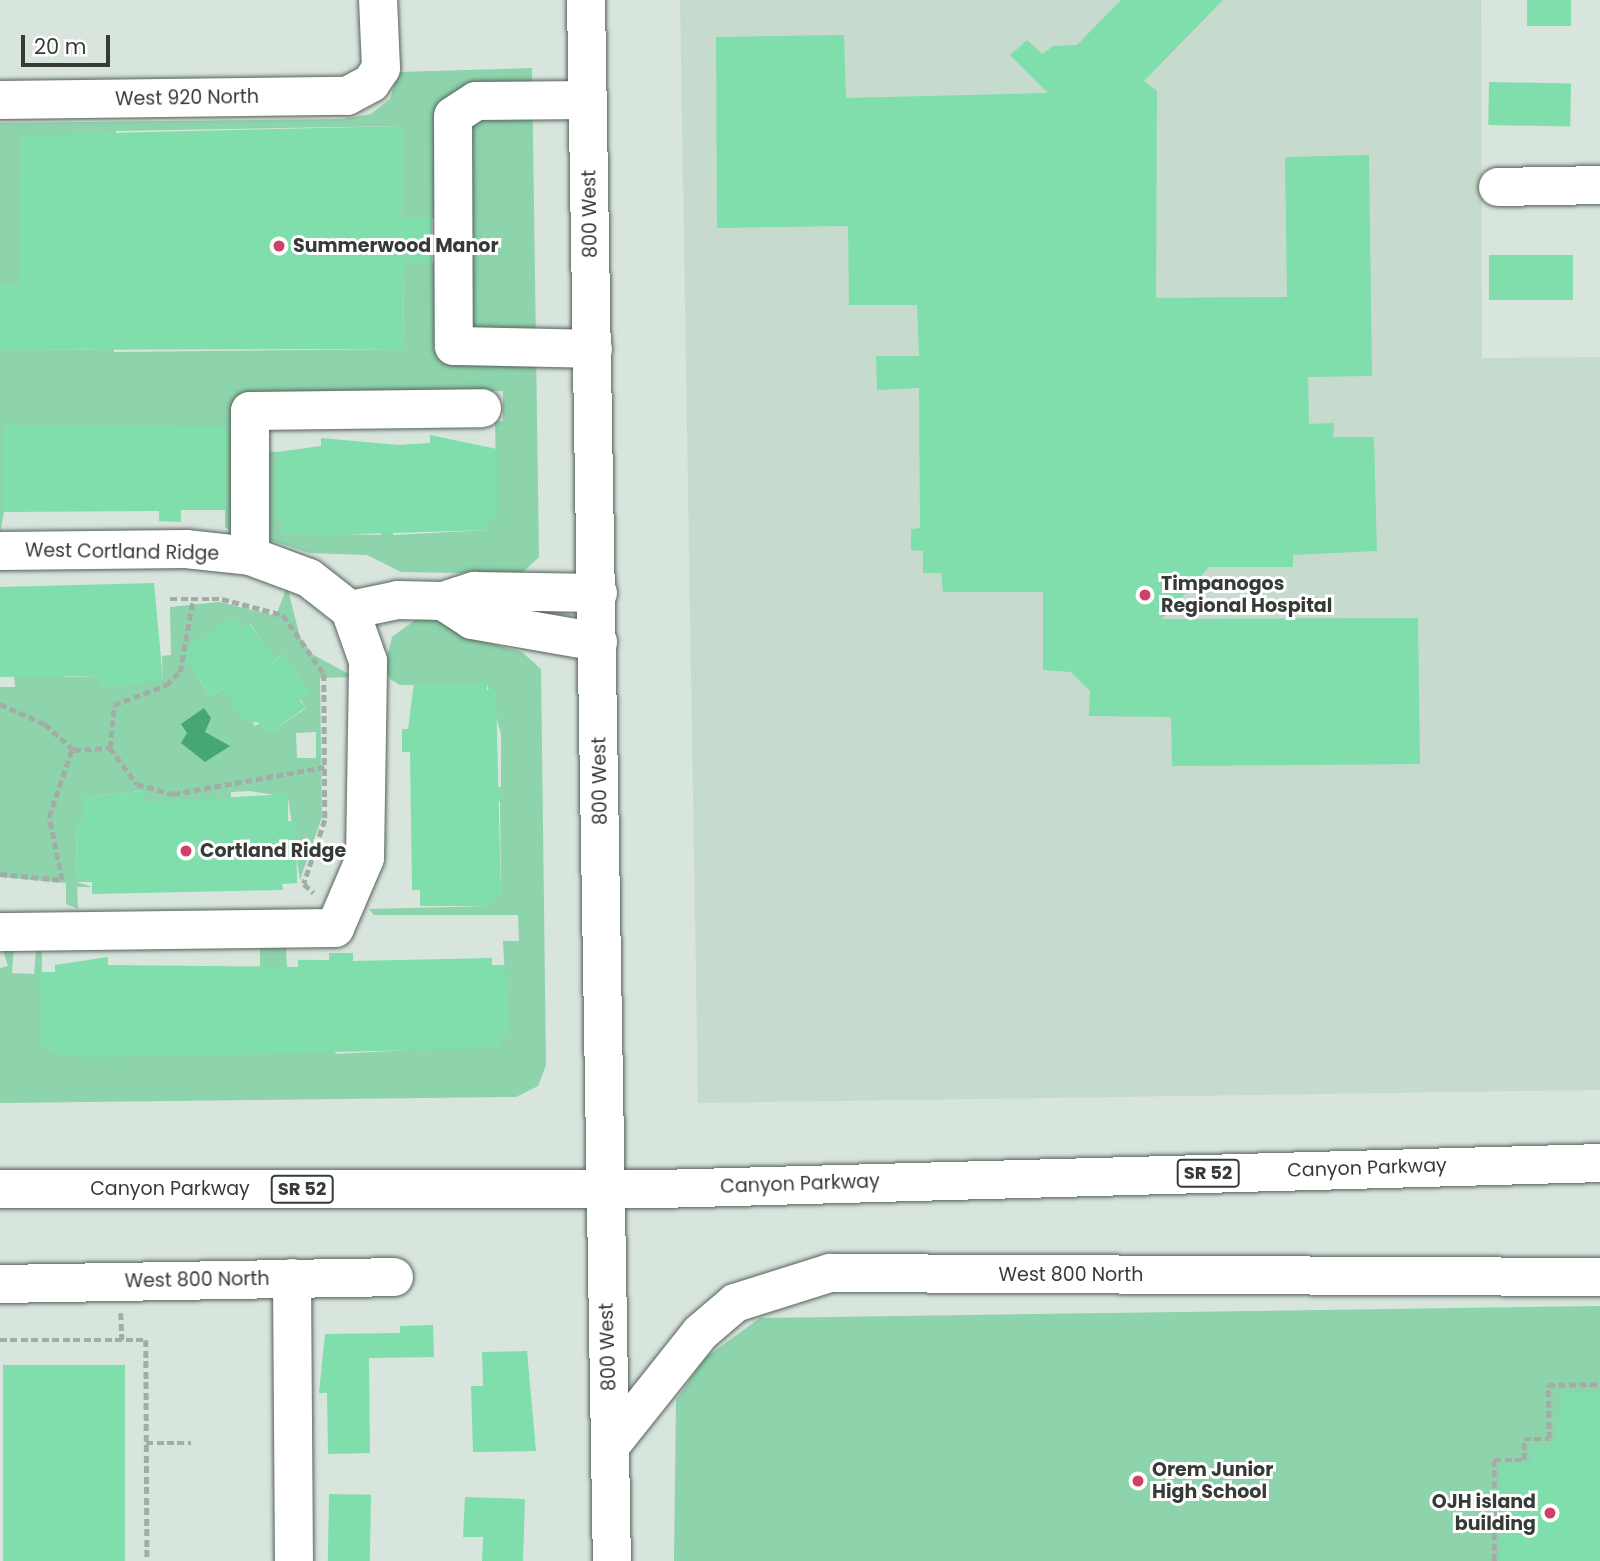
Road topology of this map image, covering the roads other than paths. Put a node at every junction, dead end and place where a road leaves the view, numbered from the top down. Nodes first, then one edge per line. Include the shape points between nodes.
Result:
1 (378, 0) edge
2 (586, 0) edge
3 (0, 100) edge
4 (588, 100) junction
5 (1600, 185) edge
6 (1498, 187) dead end
7 (593, 349) junction
8 (482, 408) dead end
9 (0, 551) edge
10 (250, 556) junction
11 (598, 593) junction
12 (443, 601) junction
13 (351, 610) junction
14 (598, 642) junction
15 (0, 932) edge
16 (1600, 1163) edge
17 (0, 1189) edge
18 (604, 1189) junction
19 (394, 1277) dead end
20 (1600, 1277) edge
21 (292, 1278) junction
22 (0, 1284) edge
23 (611, 1445) junction
24 (294, 1561) edge
25 (612, 1561) edge

1 - 3 main road, West 920 North via 380,68 371,83 347,96
2 - 4 main road, 800 West
4 - 7 main road, 800 West
4 - 7 main road via 476,100 453,116 454,346
5 - 6 main road
7 - 11 main road, 800 West
8 - 10 main road via 250,411
9 - 10 main road, West Cortland Ridge via 186,549
10 - 13 main road, West Cortland Ridge via 309,578
11 - 12 main road via 474,591
11 - 14 main road, 800 West
12 - 13 main road via 398,600
12 - 14 main road via 472,620
13 - 15 main road via 368,661 365,858 335,928
14 - 18 main road, 800 West
16 - 18 main road, Canyon Parkway / SR 52
17 - 18 main road, Canyon Parkway / SR 52
18 - 23 main road, 800 West
19 - 21 main road, West 800 North
20 - 23 main road, West 800 North via 830,1273 735,1303 700,1333
21 - 22 main road, West 800 North
21 - 24 main road
23 - 25 main road, 800 West

